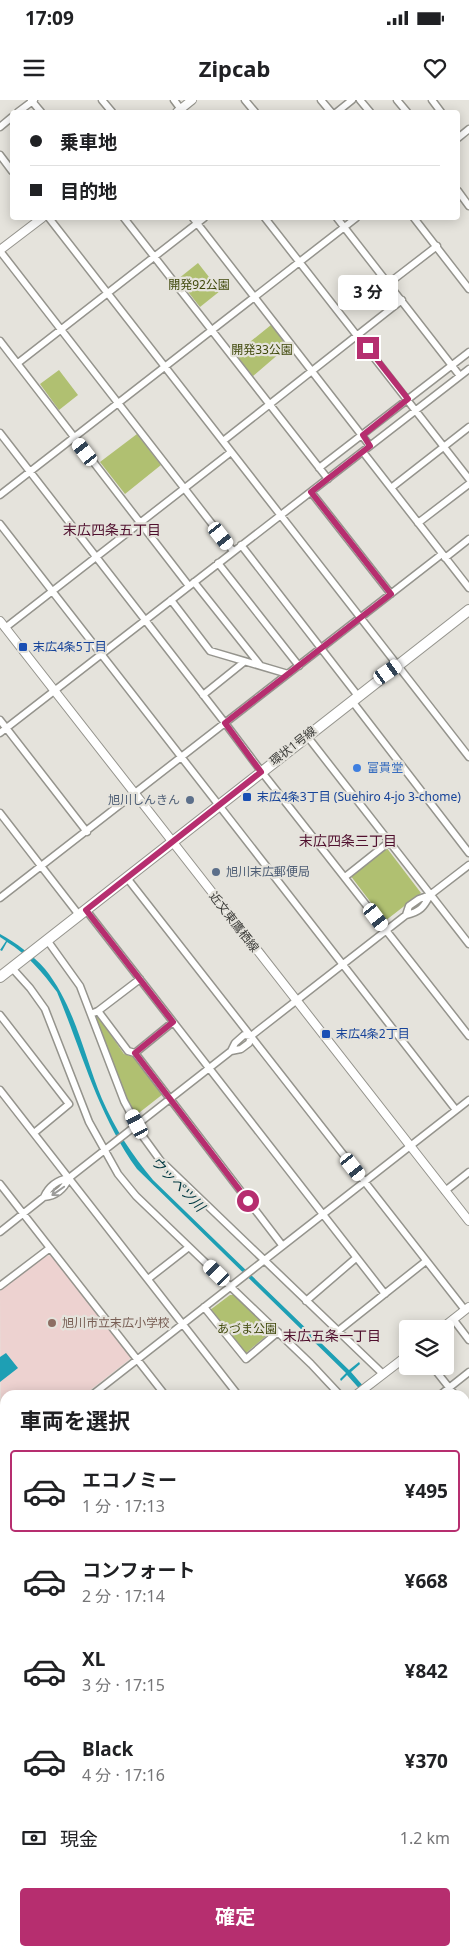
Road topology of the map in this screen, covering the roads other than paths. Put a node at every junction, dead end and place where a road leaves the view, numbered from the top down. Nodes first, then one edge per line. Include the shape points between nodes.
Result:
1 (32, 100) edge
2 (102, 100) edge
3 (192, 100) edge
4 (245, 100) edge
5 (321, 100) edge
6 (352, 100) edge
7 (360, 100) edge
8 (397, 100) edge
9 (20, 110) edge
10 (110, 110) edge
11 (181, 110) edge
12 (253, 110) edge
13 (329, 110) edge
14 (340, 110) edge
15 (368, 110) edge
16 (405, 110) edge
17 (10, 119) edge
18 (0, 127) edge
19 (0, 155) edge
20 (10, 168) edge
21 (460, 194) edge
22 (469, 206) edge
23 (39, 220) edge
24 (51, 220) edge
25 (126, 220) edge
26 (195, 220) edge
27 (267, 220) edge
28 (339, 220) edge
29 (353, 220) edge
30 (416, 220) edge
31 (344, 227) junction
32 (437, 246) junction
33 (0, 251) edge
34 (154, 257) junction
35 (300, 262) junction
36 (389, 283) junction
37 (469, 288) edge
38 (107, 293) junction
39 (255, 297) junction
40 (402, 300) junction
41 (62, 329) junction
42 (211, 330) junction
43 (357, 336) junction
44 (0, 341) edge
45 (469, 352) edge
46 (18, 363) junction
47 (451, 365) junction
48 (166, 366) junction
49 (469, 369) edge
50 (312, 370) junction
51 (460, 376) junction
52 (408, 399) junction
53 (118, 403) junction
54 (268, 404) junction
55 (416, 410) junction
56 (469, 427) edge
57 (0, 433) edge
58 (363, 435) junction
59 (74, 437) junction
60 (223, 440) junction
61 (370, 446) junction
62 (445, 446) junction
63 (232, 452) junction
64 (363, 452) junction
65 (319, 468) junction
66 (30, 472) junction
67 (328, 479) junction
68 (469, 479) edge
69 (469, 484) edge
70 (391, 488) junction
71 (184, 489) junction
72 (311, 492) junction
73 (0, 495) edge
74 (280, 514) junction
75 (140, 523) junction
76 (418, 523) junction
77 (0, 524) edge
78 (469, 539) edge
79 (241, 545) junction
80 (233, 551) junction
81 (443, 556) junction
82 (96, 557) junction
83 (218, 563) junction
84 (191, 584) junction
85 (469, 588) edge
86 (52, 592) junction
87 (391, 594) junction
88 (171, 600) junction
89 (469, 610) edge
90 (361, 618) junction
91 (144, 620) junction
92 (0, 621) edge
93 (5, 628) junction
94 (322, 648) junction
95 (100, 655) junction
96 (244, 662) junction
97 (260, 666) junction
98 (299, 666) junction
99 (398, 666) junction
100 (288, 674) junction
101 (54, 691) junction
102 (203, 695) junction
103 (355, 698) junction
104 (0, 720) edge
105 (225, 723) junction
106 (6, 728) junction
107 (0, 733) edge
108 (307, 736) junction
109 (469, 757) edge
110 (182, 758) junction
111 (261, 772) junction
112 (135, 794) junction
113 (219, 804) junction
114 (0, 813) edge
115 (87, 832) junction
116 (172, 842) junction
117 (389, 842) junction
118 (469, 853) edge
119 (469, 865) edge
120 (42, 866) junction
121 (345, 877) junction
122 (127, 878) junction
123 (430, 895) junction
124 (0, 898) edge
125 (82, 912) junction
126 (406, 914) junction
127 (386, 930) junction
128 (48, 940) junction
129 (469, 944) edge
130 (343, 964) junction
131 (15, 965) junction
132 (0, 977) edge
133 (140, 979) junction
134 (296, 1000) junction
135 (94, 1013) junction
136 (0, 1015) edge
137 (173, 1022) junction
138 (251, 1036) junction
139 (469, 1036) edge
140 (135, 1053) junction
141 (209, 1069) junction
142 (0, 1090) edge
143 (78, 1097) junction
144 (170, 1099) junction
145 (469, 1100) edge
146 (69, 1104) junction
147 (456, 1110) junction
148 (134, 1126) junction
149 (34, 1133) junction
150 (410, 1146) junction
151 (106, 1149) junction
152 (469, 1172) edge
153 (69, 1178) junction
154 (365, 1182) junction
155 (0, 1184) edge
156 (445, 1191) junction
157 (24, 1214) junction
158 (322, 1214) junction
159 (469, 1222) edge
160 (0, 1232) edge
161 (282, 1245) junction
162 (189, 1247) junction
163 (50, 1248) junction
164 (356, 1258) junction
165 (426, 1261) junction
166 (261, 1262) junction
167 (148, 1279) junction
168 (1, 1283) edge
169 (231, 1286) junction
170 (384, 1294) junction
171 (306, 1301) junction
172 (204, 1308) junction
173 (467, 1308) edge
174 (453, 1319) joint
175 (183, 1324) junction
176 (338, 1331) junction
177 (278, 1332) junction
178 (469, 1340) edge
179 (138, 1359) junction
180 (399, 1362) edge
181 (469, 1372) edge
182 (383, 1374) junction
183 (439, 1375) edge
184 (450, 1388) junction
185 (98, 1390) edge
186 (162, 1390) edge
187 (234, 1390) edge
188 (335, 1390) edge
189 (362, 1390) edge
190 (447, 1390) edge

1 - 9 street
2 - 10 street
3 - 11 street
4 - 12 street
5 - 13 street
6 - 14 street
7 - 15 street
8 - 16 street
17 - 18 street
19 - 20 street
21 - 22 street
23 - 33 street
24 - 38 street
25 - 34 street
26 - 34 street
26 - 39 street
27 - 35 street
28 - 31 street
29 - 31 street
30 - 32 street
31 - 35 street
31 - 36 street
32 - 36 street
32 - 37 street
33 - 41 street
34 - 38 street
34 - 42 street
35 - 39 street
35 - 43 street
36 - 40 street
38 - 41 street
38 - 48 street
39 - 42 street
39 - 50 street
40 - 43 street
40 - 47 street
41 - 46 street
41 - 53 street
42 - 48 street
42 - 54 street
43 - 50 street
43 - 52 street
44 - 46 street
45 - 47 street
46 - 59 street
47 - 51 street
47 - 52 street
48 - 53 street
48 - 60 street
49 - 51 street
50 - 54 street
50 - 58 street
51 - 55 street
52 - 55 street
52 - 58 street
53 - 59 street
53 - 71 street
54 - 60 street
54 - 65 street
55 - 61 street
55 - 62 street
56 - 62 street
57 - 66 street
58 - 61 street
58 - 65 street
59 - 66 street
59 - 75 street
60 - 63 street
61 - 64 street
62 - 68 street
62 - 70 street
63 - 71 street
63 - 74 street
64 - 67 street
64 - 70 street
65 - 67 street
66 - 73 street
66 - 82 street
67 - 72 street
69 - 76 street
70 - 76 street
71 - 75 street
71 - 80 street
72 - 74 street
72 - 87 street
74 - 79 street
74 - 90 street
75 - 82 street
75 - 84 street
76 - 81 street
77 - 86 street
78 - 81 street
79 - 80 street
79 - 94 street
80 - 83 street
81 - 85 street
81 - 87 street
82 - 86 street
82 - 91 street
83 - 84 street
83 - 98 street
84 - 88 street
84 - 97 street
86 - 93 street
86 - 95 street
87 - 90 street
88 - 91 street
88 - 96 street via 210,651
89 - 99 main road, 環状1号線
90 - 94 street
90 - 99 street
91 - 95 street
91 - 102 street
92 - 93 street, 近文東鷹栖線
93 - 101 street, 近文東鷹栖線
94 - 98 street
94 - 103 street
95 - 101 street
95 - 110 street
96 - 97 street
96 - 102 street
97 - 100 street
98 - 100 street
99 - 103 main road, 環状1号線
99 - 109 street
100 - 105 street
101 - 106 street
101 - 112 street, 近文東鷹栖線
102 - 105 street
103 - 108 main road, 環状1号線
103 - 118 street
104 - 106 street
105 - 110 street
105 - 111 street
106 - 107 street
106 - 115 street
108 - 111 main road, 環状1号線
108 - 117 street
110 - 112 street
110 - 113 street
111 - 113 main road, 環状1号線
111 - 121 street
112 - 115 street
112 - 116 street, 近文東鷹栖線
113 - 116 main road, 環状1号線
113 - 130 street
114 - 120 street
115 - 120 street
116 - 122 main road, 環状1号線
116 - 134 street, 近文東鷹栖線
117 - 121 street
117 - 123 street
119 - 123 street
120 - 124 street
120 - 125 street
121 - 127 street
122 - 125 main road, 環状1号線
122 - 138 street
123 - 126 street via 419,898 409,906
123 - 126 street via 424,908
123 - 129 street
125 - 128 main road, 環状1号線
125 - 133 street
126 - 127 street
127 - 130 street
127 - 139 street
128 - 131 main road, 環状1号線
128 - 135 street via 80,986
130 - 134 street
130 - 147 street
131 - 132 main road, 環状1号線
131 - 143 street via 45,1009
133 - 135 street
133 - 137 street
134 - 138 street
134 - 150 street, 近文東鷹栖線
135 - 140 street via 128,1052
135 - 148 street
136 - 146 street
137 - 140 street
137 - 141 street
138 - 141 street via 244,1035
138 - 154 street
140 - 144 street
141 - 144 street
141 - 158 street
142 - 149 street
143 - 146 street
143 - 151 street
144 - 148 street
144 - 161 street
145 - 147 street
146 - 149 street
147 - 150 street
148 - 151 street
148 - 166 street via 160,1160
149 - 153 street
150 - 154 street
150 - 156 street, 近文東鷹栖線
151 - 153 street
151 - 162 street via 118,1174 136,1196
152 - 156 street
153 - 157 street via 48,1189 44,1197
153 - 167 street
154 - 158 street
154 - 165 street
155 - 157 street
156 - 159 street, 近文東鷹栖線
157 - 160 street
157 - 163 street
158 - 161 street
158 - 164 street
161 - 166 street
162 - 167 street
162 - 169 street
163 - 168 street
163 - 179 street
164 - 170 street
164 - 171 street
165 - 170 street
165 - 173 street
166 - 169 street
166 - 171 street
167 - 175 street
169 - 172 street
169 - 177 street
170 - 176 street
171 - 176 street
172 - 175 street
172 - 177 street via 246,1359
173 - 174 street
174 - 178 street
175 - 179 street
175 - 187 street
176 - 182 street
177 - 188 street
179 - 185 street
179 - 186 street
180 - 182 street
181 - 184 street
182 - 189 street
183 - 184 street
184 - 190 street

